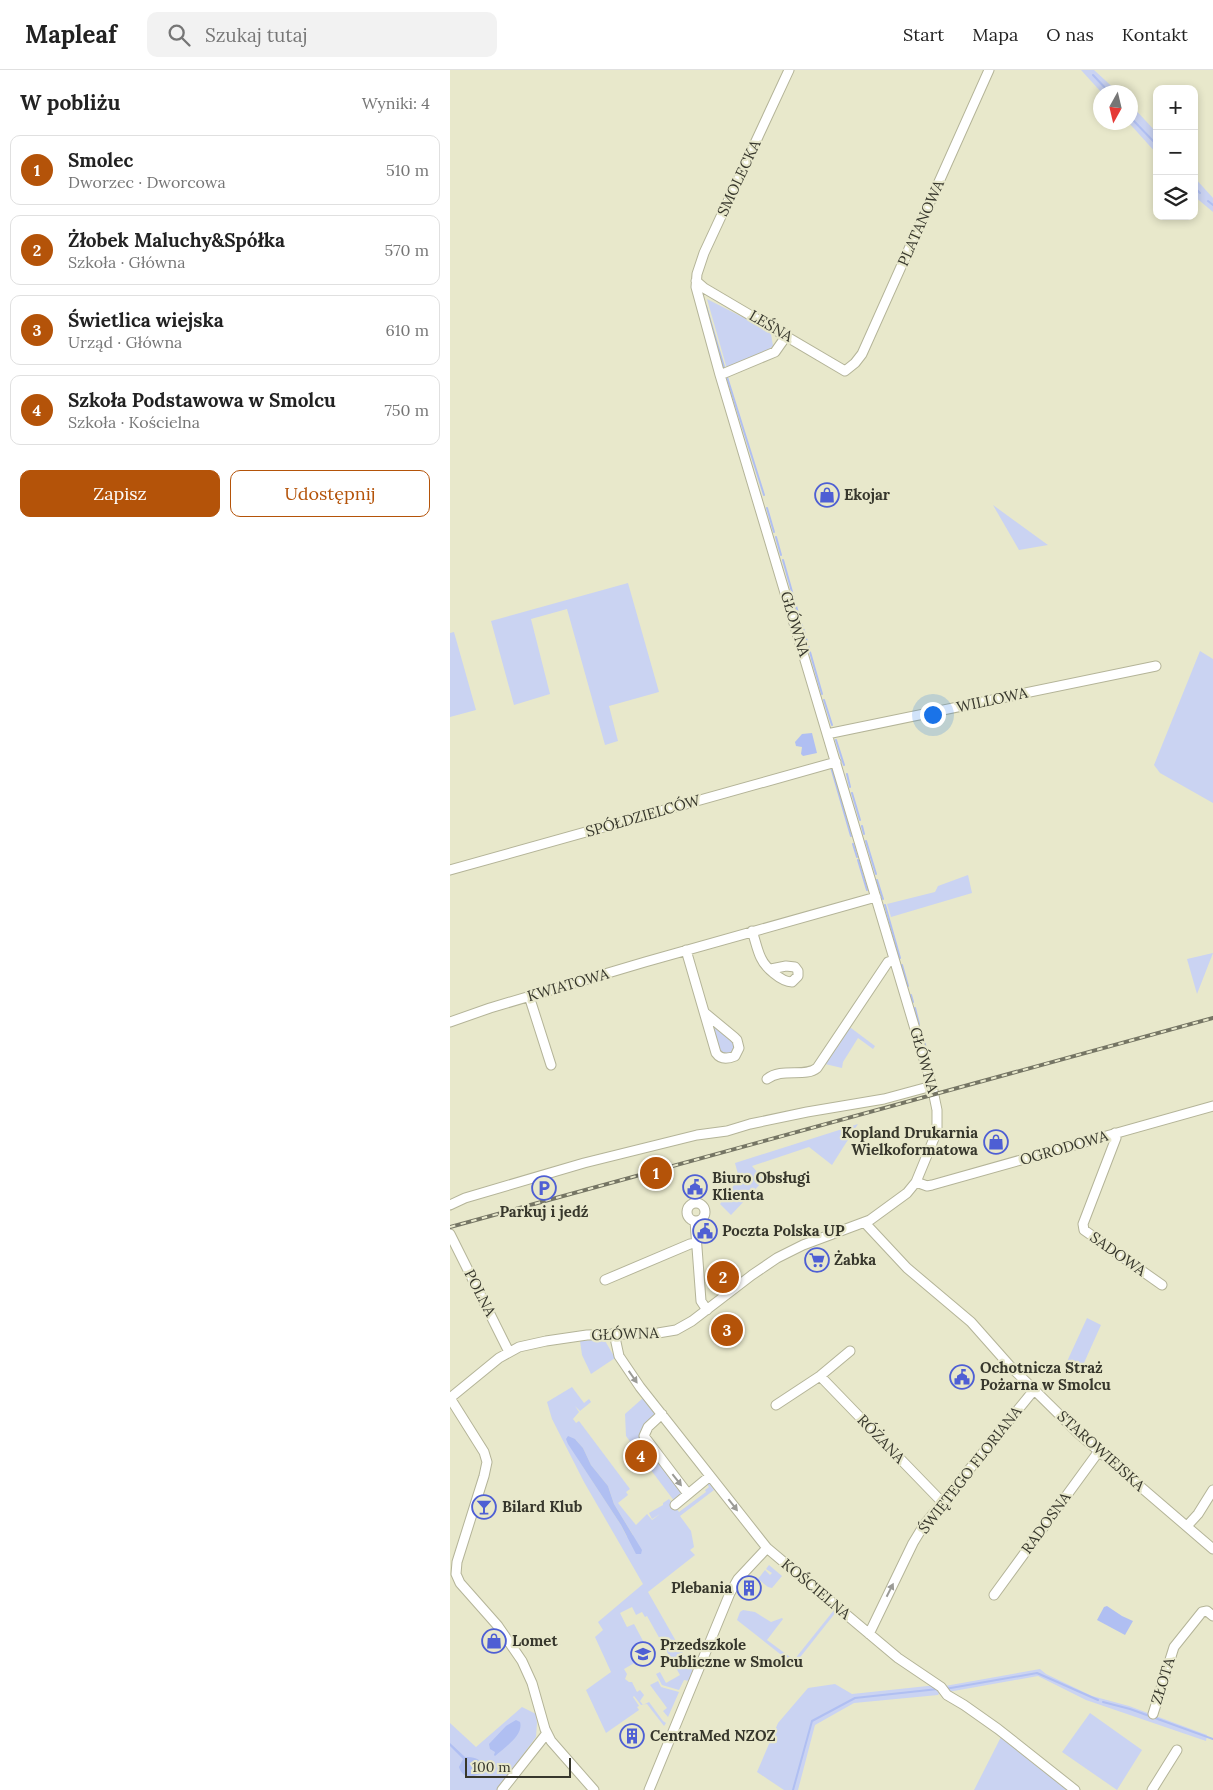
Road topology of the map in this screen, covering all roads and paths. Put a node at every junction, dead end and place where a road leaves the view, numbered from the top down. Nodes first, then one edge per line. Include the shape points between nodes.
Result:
1 (789, 70) edge
2 (990, 70) edge
3 (696, 284) junction
4 (787, 335) junction
5 (845, 370) joint
6 (720, 375) junction
7 (1156, 666) dead end
8 (827, 734) junction
9 (836, 762) junction
10 (450, 870) edge
11 (876, 897) junction
12 (752, 931) junction
13 (686, 950) junction
14 (894, 960) junction
15 (771, 969) dead end
16 (529, 996) junction
17 (705, 1013) junction
18 (450, 1022) edge
19 (551, 1064) dead end
20 (767, 1080) dead end
21 (932, 1086) junction
22 (1213, 1106) edge
23 (1114, 1133) junction
24 (916, 1182) junction
25 (450, 1204) edge
26 (695, 1221) dead end
27 (865, 1223) junction
28 (450, 1234) edge
29 (696, 1243) junction
30 (605, 1280) dead end
31 (1162, 1285) dead end
32 (707, 1310) junction
33 (614, 1333) junction
34 (850, 1350) dead end
35 (509, 1352) junction
36 (820, 1376) junction
37 (1034, 1390) junction
38 (450, 1398) edge
39 (776, 1405) dead end
40 (662, 1414) junction
41 (1099, 1451) junction
42 (710, 1476) junction
43 (1213, 1490) edge
44 (688, 1494) junction
45 (942, 1502) junction
46 (675, 1505) dead end
47 (1187, 1526) junction
48 (767, 1548) junction
49 (1213, 1549) edge
50 (453, 1568) edge
51 (994, 1595) dead end
52 (1213, 1616) edge
53 (869, 1634) junction
54 (1153, 1714) dead end
55 (547, 1733) junction
56 (1177, 1750) dead end
57 (502, 1790) edge
58 (594, 1790) edge
59 (649, 1790) edge
60 (1076, 1790) edge
61 (1152, 1790) edge

1 - 3 street, SMOLECKA via 704,253
2 - 5 street, PLATANOWA via 862,354
3 - 4 street, LEŚNA
3 - 6 street, GŁÓWNA
4 - 5 street, LEŚNA
4 - 6 street via 774,352
6 - 8 street, GŁÓWNA
7 - 8 street, WILLOWA
8 - 9 street, GŁÓWNA
9 - 10 street, SPÓŁDZIELCÓW
9 - 11 street, GŁÓWNA
11 - 12 street, KWIATOWA
11 - 14 street, GŁÓWNA
12 - 13 street, KWIATOWA
12 - 15 street via 760,956
13 - 16 street, KWIATOWA
13 - 17 street
14 - 20 street via 888,962 817,1068 810,1072 778,1074
14 - 21 street, GŁÓWNA
16 - 18 street, KWIATOWA
16 - 19 street
17 - 17 street via 718,1056 726,1059 735,1056 739,1048 737,1040
21 - 24 street, GŁÓWNA via 937,1131
21 - 25 street via 876,1101 697,1135 584,1163
22 - 23 street, OGRODOWA
23 - 24 street, OGRODOWA via 932,1185
23 - 31 street, SADOWA via 1116,1138 1083,1224 1084,1230
24 - 27 street, GŁÓWNA via 903,1196
26 - 29 street
27 - 32 street, GŁÓWNA via 784,1254
27 - 37 street, STAROWIEJSKA via 907,1268 965,1316
28 - 35 street, POLNA
29 - 30 street
29 - 32 street via 700,1300
32 - 33 street, GŁÓWNA via 672,1331
33 - 35 street, GŁÓWNA via 529,1344
33 -> 40 street, KOŚCIELNA via 619,1356
34 - 36 street
35 - 38 street, GŁÓWNA
36 - 39 street
36 - 45 street, RÓŻANA
37 - 41 street, STAROWIEJSKA
37 - 45 street, ŚWIĘTEGO FLORIANA
38 - 50 street, GŁÓWNA via 482,1448 486,1462
40 - 42 street, KOŚCIELNA
40 -> 44 street via 648,1427 644,1436
41 - 47 street, STAROWIEJSKA
41 - 51 street, RADOSNA
42 - 44 street
42 -> 48 street, KOŚCIELNA
43 - 47 street
44 - 46 street
53 -> 45 street, ŚWIĘTEGO FLORIANA via 913,1543
47 - 49 street, STAROWIEJSKA
48 - 53 street, KOŚCIELNA
48 - 59 street via 738,1579 730,1593
50 - 55 street, GŁÓWNA via 460,1583 498,1626 522,1661 536,1693
52 - 54 street, ZŁOTA via 1207,1611 1202,1612 1174,1647
53 - 60 street, KOŚCIELNA
55 - 57 street
55 - 58 street, GŁÓWNA via 555,1747
56 - 61 street

